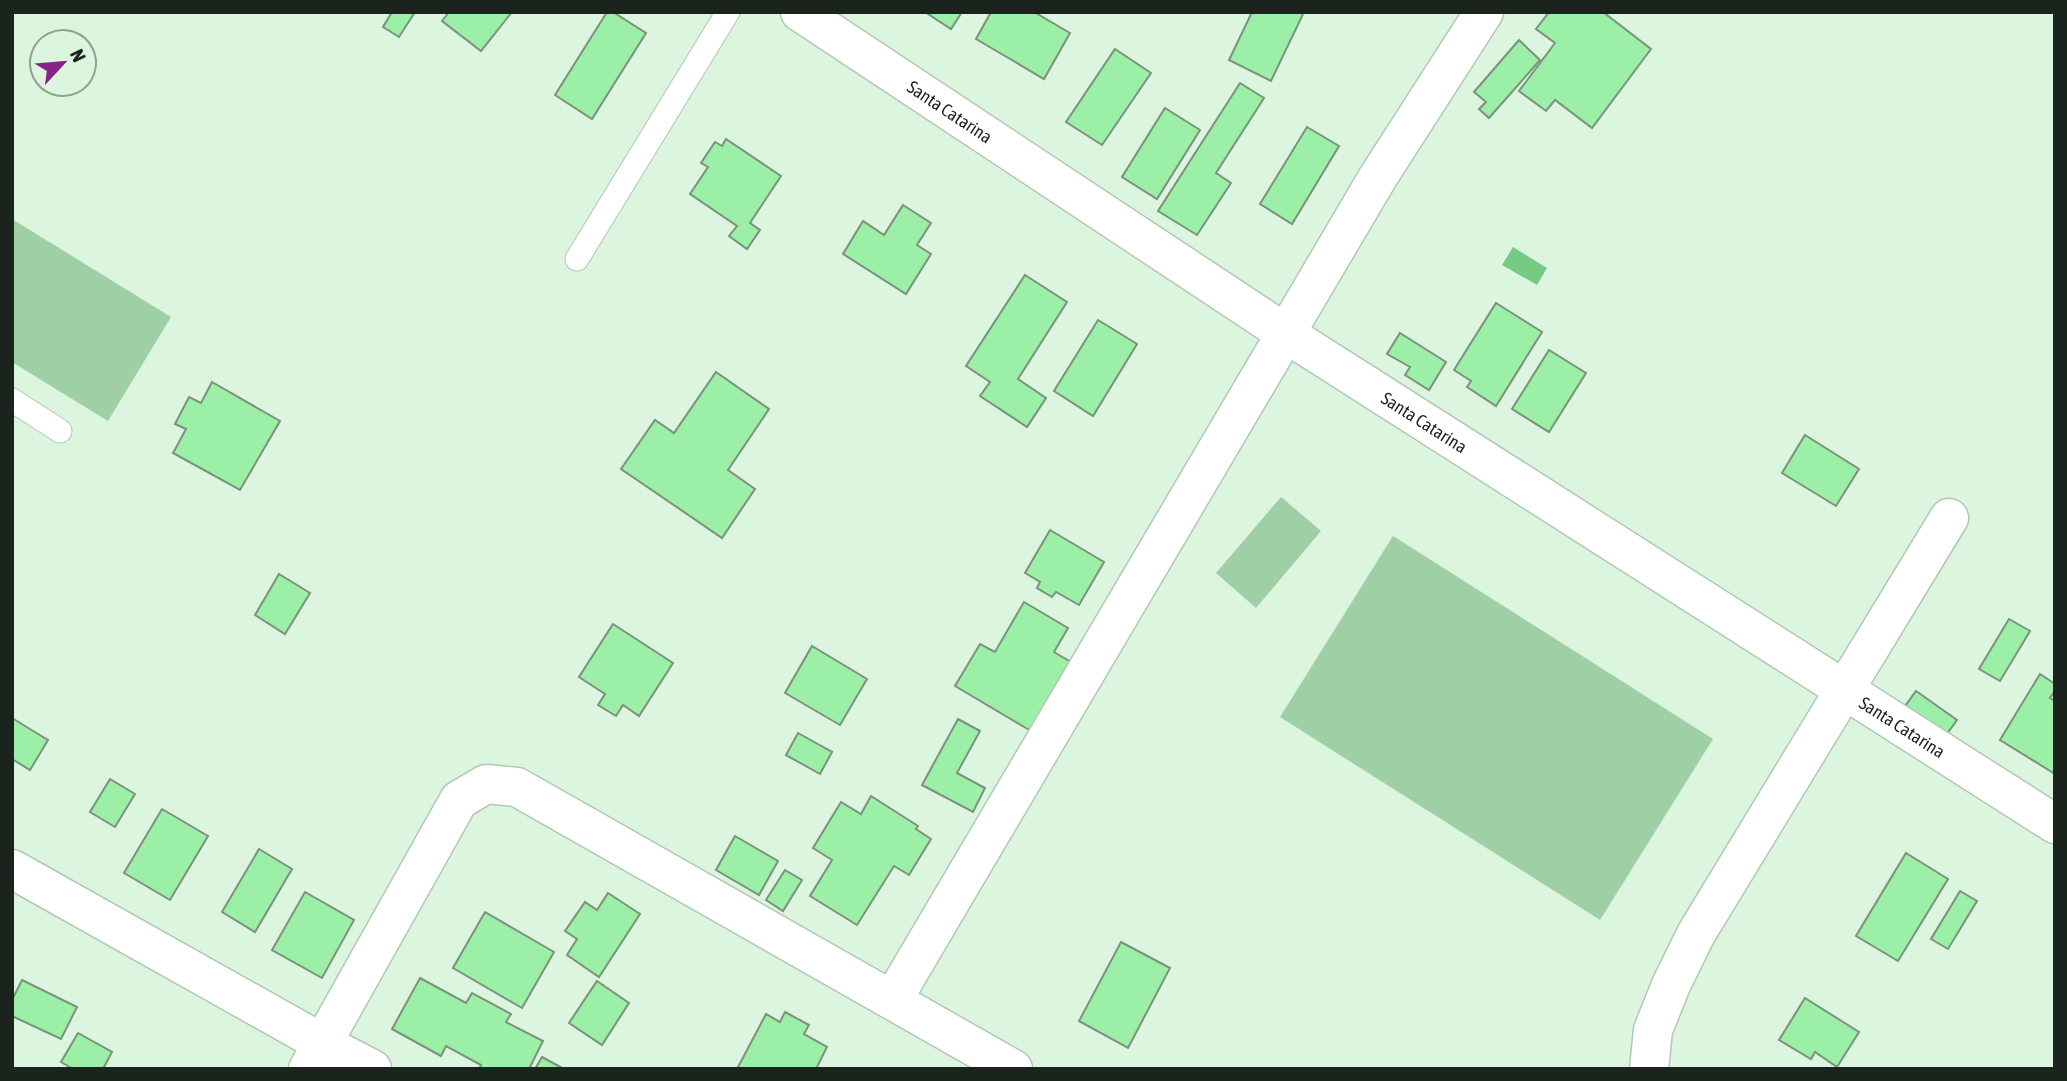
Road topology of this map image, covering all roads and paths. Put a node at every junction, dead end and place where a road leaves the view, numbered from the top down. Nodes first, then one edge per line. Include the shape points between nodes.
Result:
1 (729, 12) edge
2 (800, 12) edge
3 (1484, 12) edge
4 (577, 259) dead end
5 (1285, 332) junction
6 (12, 400) edge
7 (60, 431) dead end
8 (1949, 518) dead end
9 (1844, 690) junction
10 (2055, 824) edge
11 (12, 869) edge
12 (893, 999) junction
13 (315, 1056) edge
14 (372, 1069) edge
15 (1013, 1069) edge
16 (1649, 1069) edge

1 - 4 lane
2 - 5 street, Santa Catarina
3 - 5 street
5 - 9 street, Santa Catarina
5 - 12 street
6 - 7 lane
8 - 9 street
9 - 10 street, Santa Catarina
9 - 16 street via 1696,934 1653,1030
11 - 13 street
12 - 13 street via 517,787 486,784 459,800
12 - 15 street
13 - 14 street

